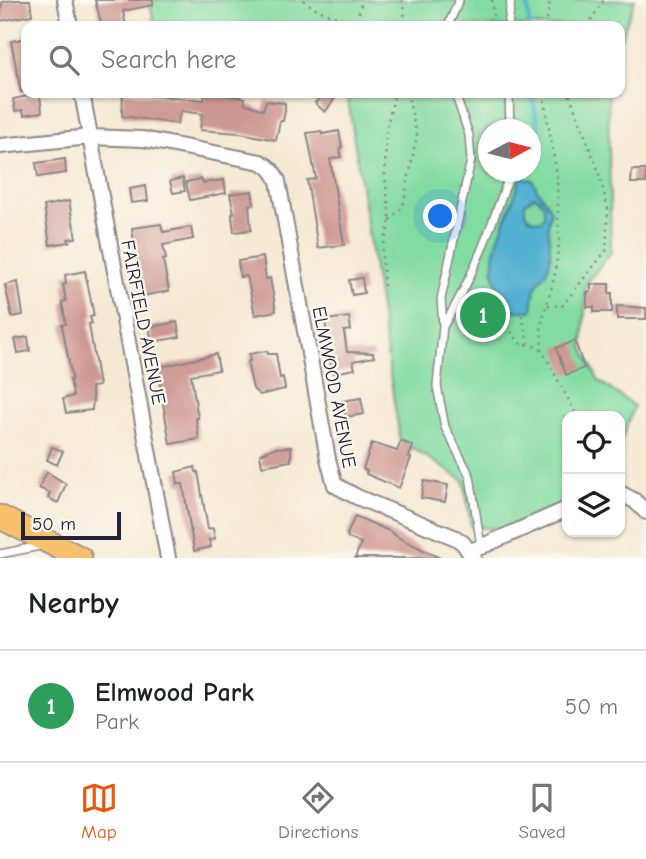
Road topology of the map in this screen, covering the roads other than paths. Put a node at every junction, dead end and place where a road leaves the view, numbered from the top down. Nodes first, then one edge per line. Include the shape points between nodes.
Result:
1 (65, 0) edge
2 (459, 0) edge
3 (511, 0) edge
4 (69, 21) edge
5 (450, 21) edge
6 (509, 21) edge
7 (83, 98) edge
8 (457, 98) edge
9 (509, 98) edge
10 (510, 119) edge
11 (90, 137) junction
12 (0, 146) edge
13 (506, 182) edge
14 (443, 326) junction
15 (625, 496) edge
16 (562, 511) edge
17 (646, 512) edge
18 (0, 517) edge
19 (51, 543) junction
20 (474, 552) edge
21 (0, 554) edge
22 (80, 558) edge
23 (168, 558) edge

1 - 4 street
2 - 5 lane
3 - 6 lane
7 - 11 street, FAIRFIELD AVENUE
8 - 14 lane via 469,135 471,160 441,299
9 - 10 lane
11 - 12 street
11 - 20 street, ELMWOOD AVENUE via 144,139 261,162 274,172 335,485 456,538
11 - 23 street, FAIRFIELD AVENUE
13 - 14 lane via 476,266
14 - 20 lane via 437,386 445,427 470,476
15 - 17 street
16 - 20 street
18 - 19 main road
19 - 21 lane
19 - 22 main road

